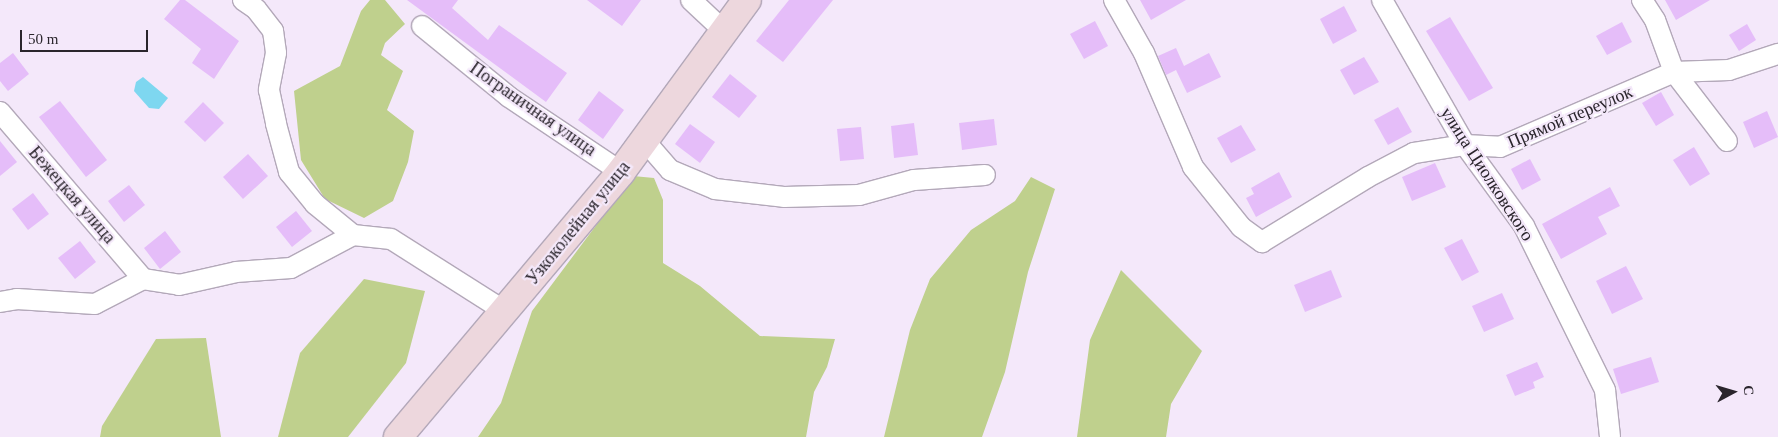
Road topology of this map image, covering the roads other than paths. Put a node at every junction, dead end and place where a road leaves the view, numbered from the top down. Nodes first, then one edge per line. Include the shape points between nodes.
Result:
1 (243, 0) edge
2 (691, 0) edge
3 (747, 0) edge
4 (1114, 0) edge
5 (1382, 0) edge
6 (1642, 0) edge
7 (422, 26) dead end
8 (723, 30) junction
9 (1778, 54) edge
10 (1674, 72) junction
11 (0, 112) edge
12 (644, 140) junction
13 (1727, 141) dead end
14 (1466, 145) junction
15 (621, 172) junction
16 (985, 176) dead end
17 (353, 235) junction
18 (144, 279) junction
19 (0, 302) edge
20 (506, 312) junction
21 (398, 437) edge
22 (1610, 437) edge

1 - 17 street via 256,9 273,31 276,53 269,90 289,172 315,204
2 - 8 street
3 - 8 street, Узкоколейная улица
4 - 14 street, Прямой переулок via 1144,53 1193,167 1235,220 1262,242 1368,177 1414,153
5 - 14 street, улица Циолковского
6 - 10 street via 1654,20
7 - 15 street, Пограничная улица via 509,97
8 - 12 street, Узкоколейная улица
9 - 10 street, Прямой переулок via 1729,70
10 - 13 street
10 - 14 street, Прямой переулок via 1500,147
11 - 18 street, Бежецкая улица
12 - 15 street, Узкоколейная улица
12 - 16 street via 670,170 715,189 776,196 859,195 914,180
14 - 22 street, улица Циолковского via 1524,226 1605,390
15 - 20 street, Узкоколейная улица
17 - 18 street via 291,268 236,272 180,285
17 - 20 street via 391,239
18 - 19 street via 95,304 17,299
20 - 21 street, Узкоколейная улица

